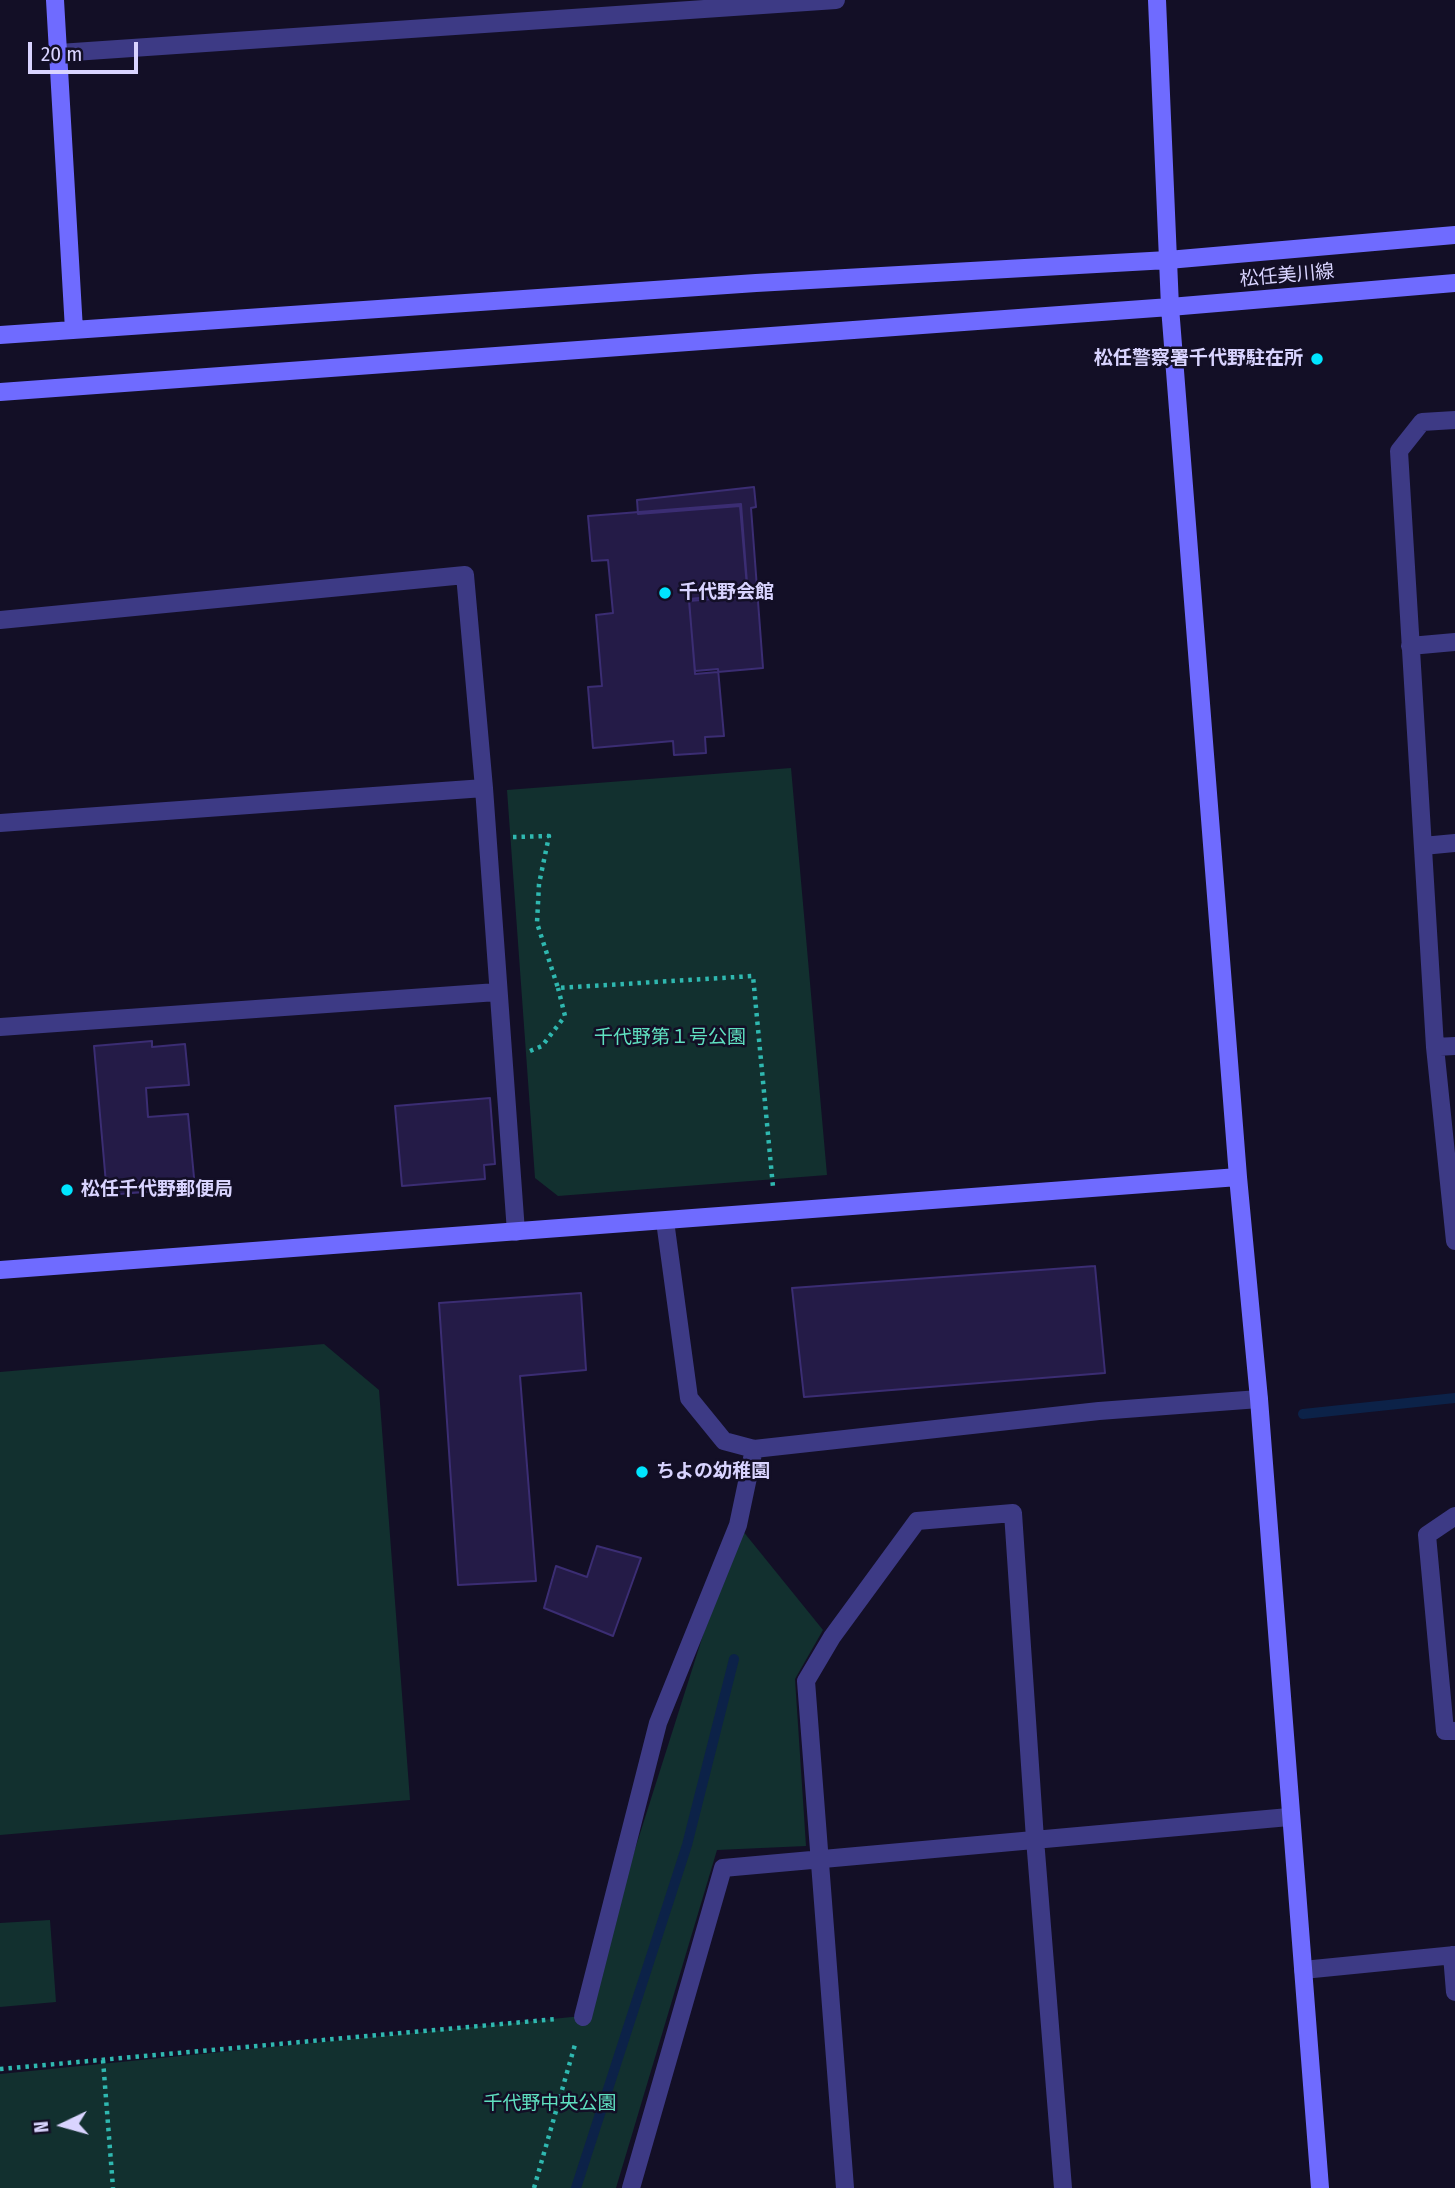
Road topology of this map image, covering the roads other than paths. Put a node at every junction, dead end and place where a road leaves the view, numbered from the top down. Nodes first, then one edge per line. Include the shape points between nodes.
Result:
1 (55, 0) edge
2 (835, 0) edge
3 (1157, 0) edge
4 (59, 53) junction
5 (1455, 234) edge
6 (1168, 260) junction
7 (1455, 283) edge
8 (1170, 307) junction
9 (74, 330) junction
10 (0, 335) edge
11 (0, 392) edge
12 (1455, 420) edge
13 (0, 620) edge
14 (1455, 642) edge
15 (1410, 646) junction
16 (484, 788) junction
17 (0, 823) edge
18 (1455, 844) edge
19 (1423, 846) junction
20 (497, 992) junction
21 (0, 1027) edge
22 (1455, 1046) edge
23 (1435, 1047) junction
24 (1238, 1177) junction
25 (665, 1221) junction
26 (516, 1232) junction
27 (1455, 1241) edge
28 (0, 1270) edge
29 (1259, 1399) junction
30 (754, 1450) junction
31 (1455, 1516) edge
32 (1455, 1731) edge
33 (1289, 1817) junction
34 (1035, 1839) junction
35 (821, 1861) junction
36 (1454, 1955) edge
37 (1303, 1969) junction
38 (1455, 1992) edge
39 (583, 2017) road end
40 (631, 2188) edge
41 (845, 2188) edge
42 (1063, 2188) edge
43 (1320, 2188) edge

1 - 4 street
2 - 4 street
3 - 6 street
4 - 9 street
5 - 6 street, 松任美川線
6 - 8 street
6 - 9 street, 松任美川線
7 - 8 street, 松任美川線
8 - 11 street, 松任美川線
8 - 24 street
9 - 10 street, 松任美川線
12 - 15 street via 1422,422 1399,451
13 - 16 street via 465,575
14 - 15 street
15 - 19 street
16 - 17 street
16 - 20 street
18 - 19 street
19 - 23 street
20 - 21 street
20 - 26 street
22 - 23 street
23 - 27 street
24 - 25 street
24 - 29 street
25 - 26 street
25 - 30 street via 689,1398 724,1441
26 - 28 street
29 - 30 street via 1099,1411
29 - 33 street
30 - 39 street via 737,1525 658,1723
31 - 32 street via 1427,1535 1445,1731
33 - 34 street
33 - 37 street
34 - 35 street
34 - 35 street via 1013,1513 917,1521 832,1637 806,1682
34 - 42 street
35 - 40 street via 723,1868
35 - 41 street
36 - 37 street
36 - 38 street
37 - 43 street

